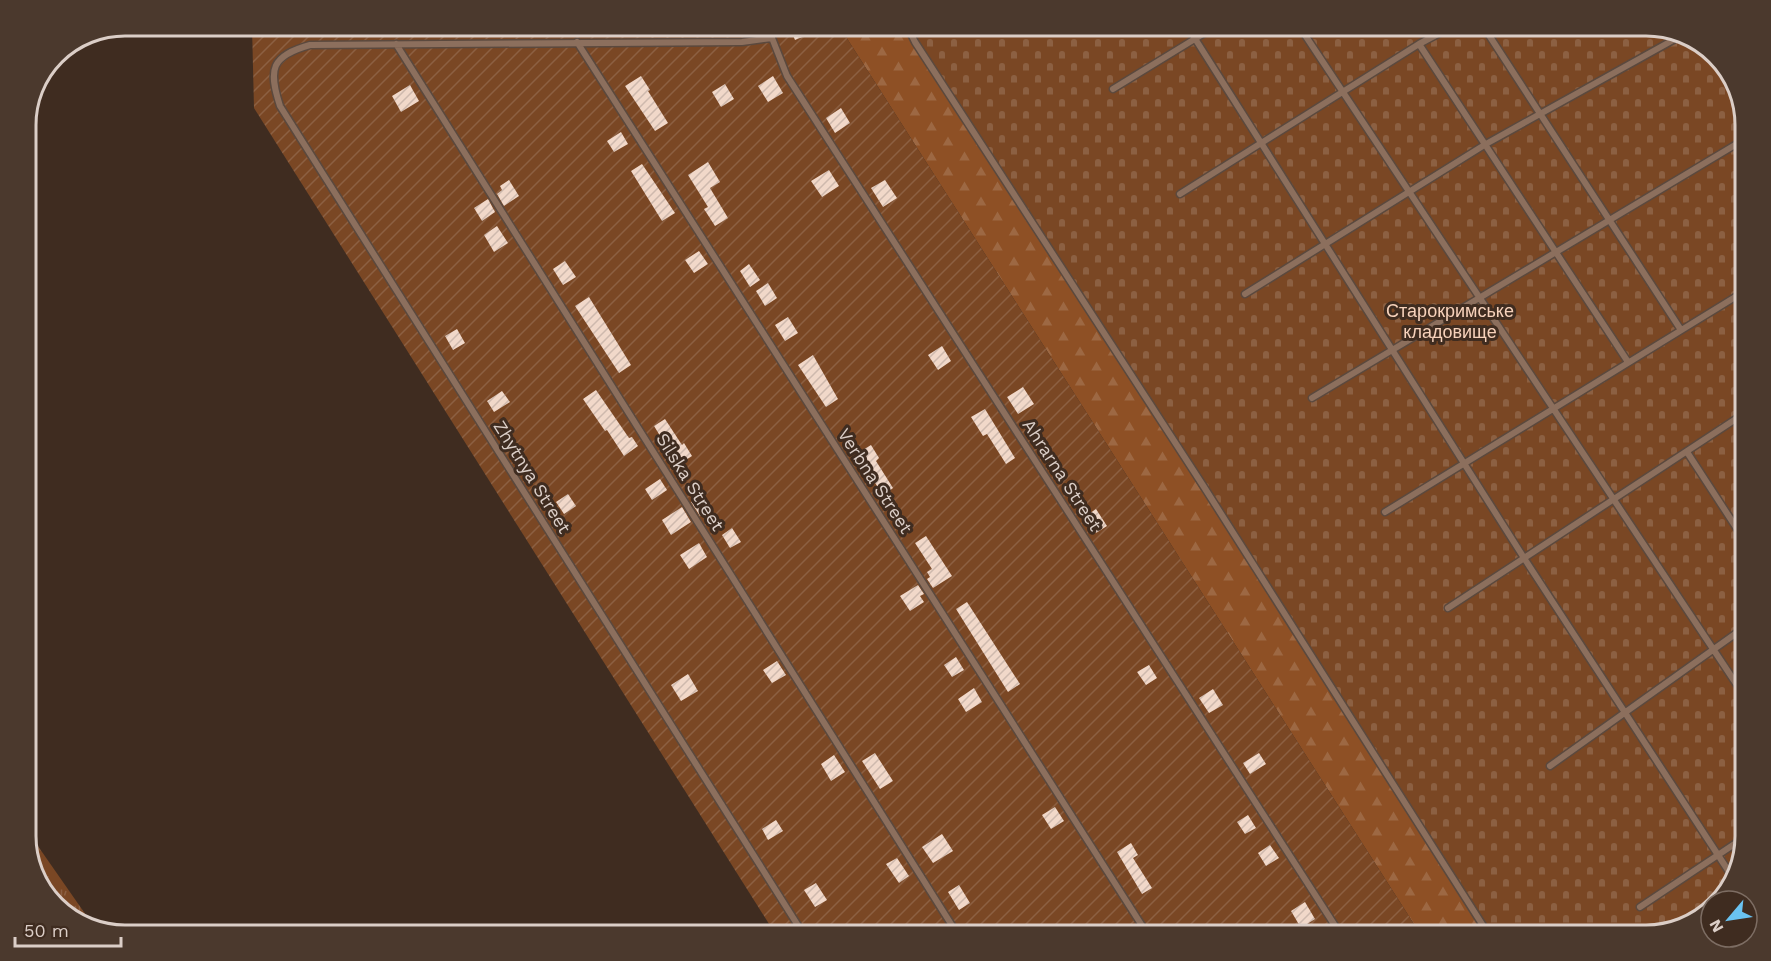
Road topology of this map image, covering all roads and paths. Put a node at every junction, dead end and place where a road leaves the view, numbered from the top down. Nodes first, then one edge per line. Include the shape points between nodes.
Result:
1 (912, 36) edge
2 (1199, 36) edge
3 (1306, 36) edge
4 (1434, 36) edge
5 (1490, 36) edge
6 (772, 38) joint
7 (1196, 38) junction
8 (1673, 40) edge
9 (577, 42) junction
10 (396, 44) junction
11 (1419, 44) junction
12 (1113, 89) dead end
13 (1343, 92) junction
14 (1541, 114) junction
15 (1262, 143) junction
16 (1486, 144) junction
17 (1735, 145) edge
18 (1410, 192) junction
19 (1180, 194) dead end
20 (1610, 220) junction
21 (1326, 244) junction
22 (1556, 252) junction
23 (1245, 294) dead end
24 (1735, 297) edge
25 (1480, 298) junction
26 (1681, 330) junction
27 (1393, 351) junction
28 (1628, 362) junction
29 (1312, 398) dead end
30 (1554, 408) junction
31 (1735, 419) edge
32 (1687, 452) junction
33 (1465, 464) junction
34 (1614, 500) junction
35 (1385, 512) dead end
36 (1735, 526) edge
37 (1524, 558) junction
38 (1448, 608) dead end
39 (1735, 634) edge
40 (1714, 650) junction
41 (1735, 682) edge
42 (1625, 712) junction
43 (1550, 766) dead end
44 (1734, 844) edge
45 (1718, 855) junction
46 (1728, 870) edge
47 (1640, 907) dead end
48 (797, 925) edge
49 (951, 925) edge
50 (1141, 925) edge
51 (1334, 925) edge
52 (1482, 925) edge

1 - 52 lane
2 - 7 lane
3 - 13 lane
4 - 11 lane
5 - 14 lane
6 - 9 lane via 742,42
6 - 51 lane, Ahrarna Street via 787,76
7 - 12 lane
7 - 15 lane
8 - 14 lane
9 - 10 lane
9 - 50 lane, Verbna Street
10 - 48 lane, Zhytnya Street via 310,45 296,49 283,56 275,67 273,83 280,106
10 - 49 lane, Silska Street
11 - 13 lane
11 - 16 lane
13 - 15 lane
13 - 18 lane
14 - 16 lane
14 - 20 lane
15 - 19 lane
15 - 21 lane
16 - 18 lane
16 - 22 lane
17 - 20 lane
18 - 21 lane
18 - 25 lane
20 - 22 lane
20 - 26 lane
21 - 23 lane
21 - 27 lane
22 - 25 lane
22 - 28 lane
24 - 26 lane
25 - 27 lane
25 - 30 lane
26 - 28 lane
27 - 29 lane
27 - 33 lane
28 - 30 lane
30 - 33 lane
30 - 34 lane
31 - 32 lane
32 - 34 lane
32 - 36 lane
33 - 35 lane
33 - 37 lane
34 - 37 lane
34 - 40 lane
37 - 38 lane
37 - 42 lane
39 - 40 lane
40 - 41 lane
40 - 42 lane
42 - 43 lane
42 - 45 lane
44 - 45 lane
45 - 46 lane
45 - 47 lane

